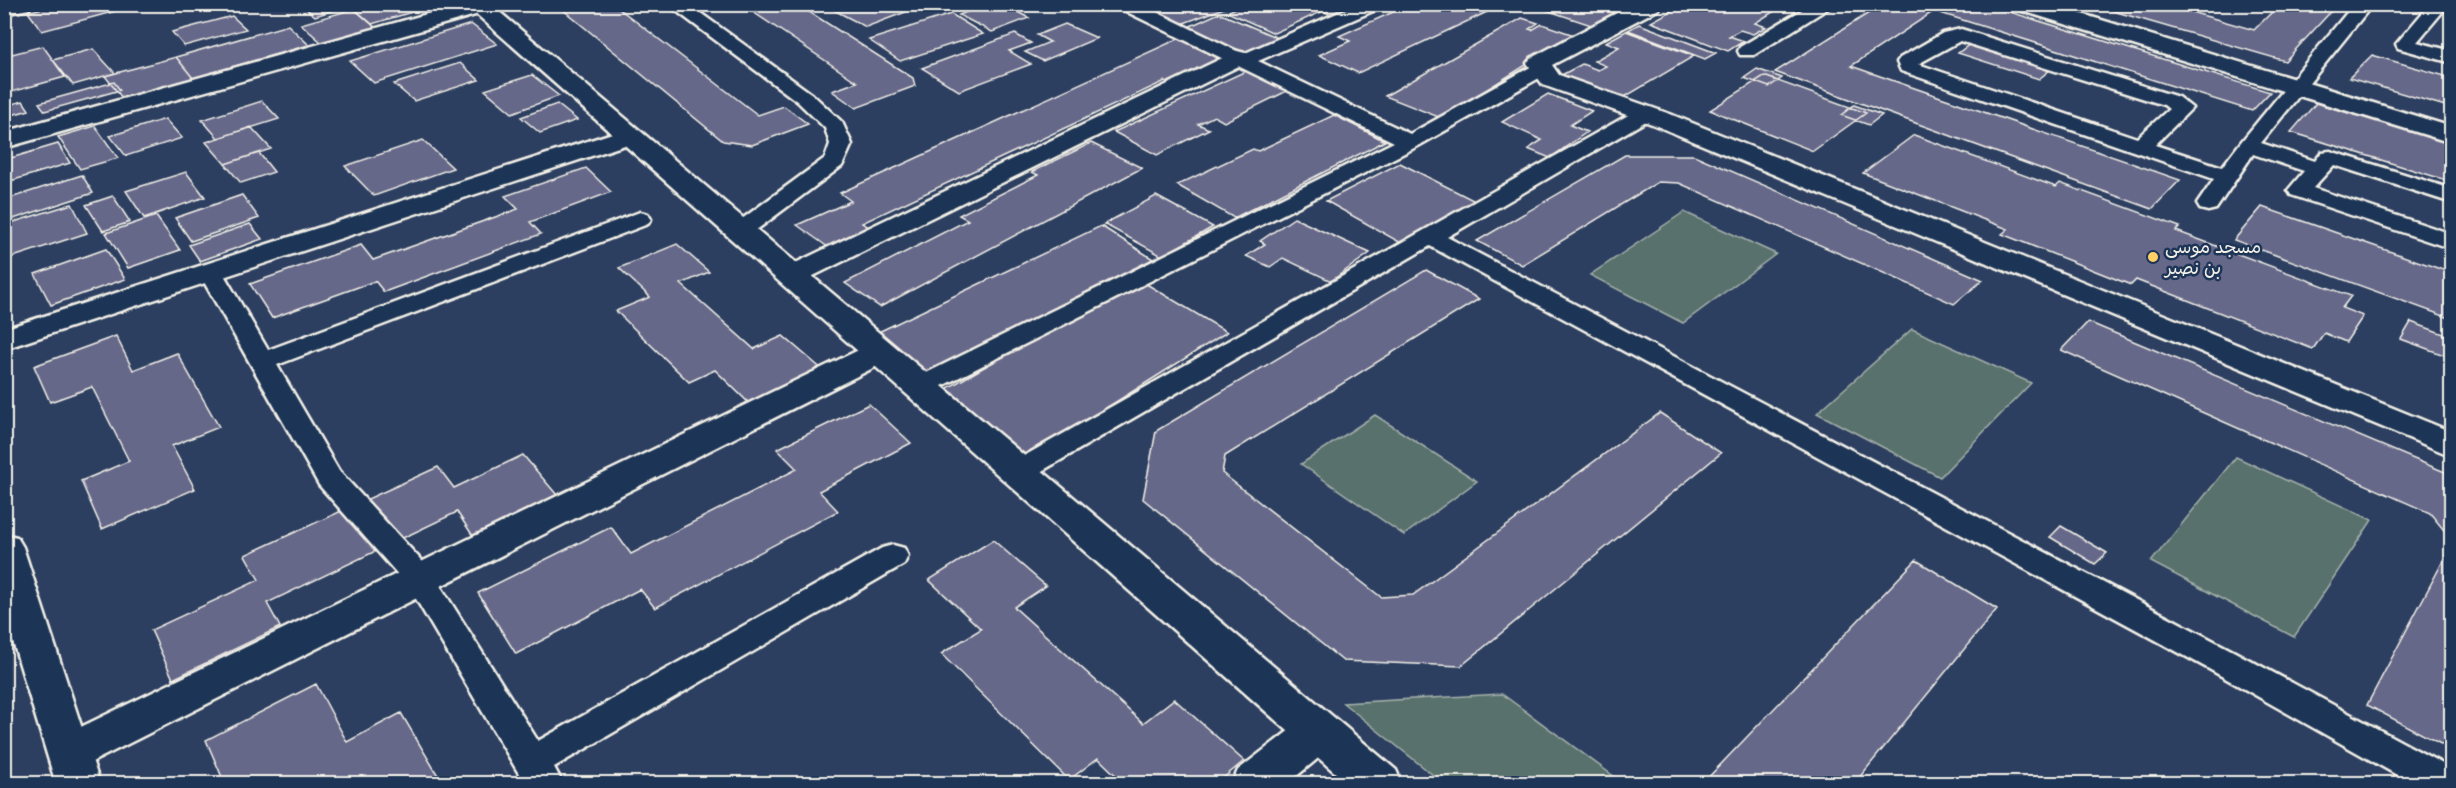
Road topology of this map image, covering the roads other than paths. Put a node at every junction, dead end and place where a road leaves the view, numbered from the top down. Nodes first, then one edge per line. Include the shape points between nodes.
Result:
1 (21, 4) edge
2 (676, 4) edge
3 (1125, 4) edge
4 (1374, 4) edge
5 (1651, 4) edge
6 (1826, 4) edge
7 (2024, 4) edge
8 (2068, 4) edge
9 (2364, 4) edge
10 (477, 6) edge
11 (2441, 7) edge
12 (4, 8) edge
13 (1747, 51) dead end
14 (2451, 57) edge
15 (1241, 59) junction
16 (1543, 68) junction
17 (2301, 82) junction
18 (1646, 112) junction
19 (2451, 122) edge
20 (2451, 135) edge
21 (628, 136) junction
22 (4, 140) edge
23 (1411, 142) junction
24 (2248, 146) junction
25 (2140, 147) junction
26 (2319, 169) junction
27 (2226, 176) junction
28 (2451, 196) edge
29 (2208, 204) dead end
30 (640, 219) dead end
31 (739, 232) junction
32 (1430, 237) junction
33 (2451, 242) edge
34 (211, 273) junction
35 (791, 276) junction
36 (4, 340) edge
37 (880, 352) junction
38 (262, 362) junction
39 (920, 387) junction
40 (2451, 445) edge
41 (1018, 472) junction
42 (893, 556) dead end
43 (7, 567) edge
44 (420, 579) junction
45 (1319, 732) junction
46 (69, 773) edge
47 (538, 773) edge
48 (1254, 783) edge
49 (1380, 783) edge
50 (2446, 783) edge

1 - 12 street
2 - 31 lane via 805,98 835,126 841,144 834,161
3 - 15 lane
4 - 15 lane
5 - 16 street via 1539,63
6 - 13 lane
7 - 17 street
8 - 17 street
9 - 17 lane
10 - 21 street
10 - 22 street
11 - 14 lane via 2405,45
15 - 23 lane
15 - 35 street
16 - 18 street via 1551,80
16 - 23 lane
17 - 19 street
17 - 20 street
17 - 24 lane
18 - 32 lane
18 - 40 street
21 - 31 street
21 - 34 street
23 - 39 lane
24 - 26 lane
24 - 27 lane
25 - 25 lane via 1908,67 1907,62 1950,37 1961,35 2182,108
25 - 27 lane
26 - 28 lane via 2330,157
26 - 33 lane via 2299,190
27 - 29 lane
30 - 38 lane
31 - 35 street
32 - 41 lane
32 - 50 lane
34 - 36 street
34 - 38 lane
35 - 37 street
37 - 39 street
37 - 44 street
38 - 44 lane via 329,478
39 - 41 street
41 - 45 street
42 - 47 lane
43 - 46 street
44 - 46 street
44 - 47 lane
45 - 48 street
45 - 49 street

